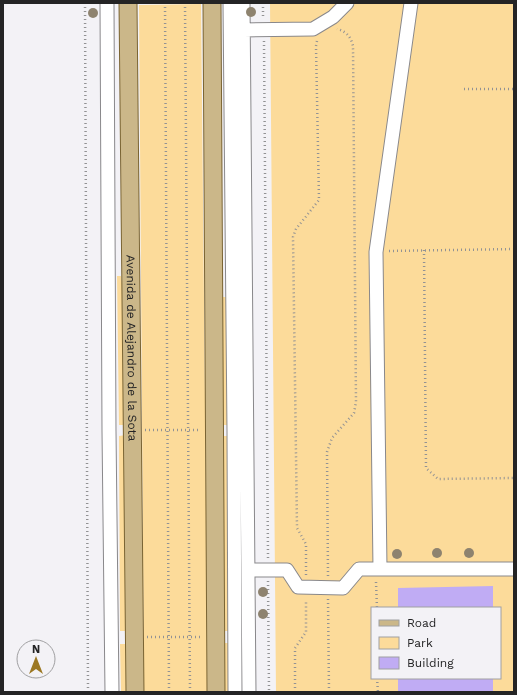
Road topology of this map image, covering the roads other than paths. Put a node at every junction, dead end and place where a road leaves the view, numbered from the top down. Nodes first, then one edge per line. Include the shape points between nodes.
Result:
1 (107, 3) edge
2 (128, 3) edge
3 (230, 3) edge
4 (244, 3) edge
5 (347, 3) edge
6 (411, 3) edge
7 (212, 4) edge
8 (244, 30) junction
9 (514, 568) edge
10 (378, 569) junction
11 (248, 570) junction
12 (112, 692) edge
13 (135, 692) edge
14 (216, 692) edge
15 (235, 692) edge
16 (248, 692) edge

1 - 12 street, Avenida de Alejandro de la Sota
2 - 13 main road, Avenida de Alejandro de la Sota
3 - 15 street
4 - 8 street
5 - 8 street via 313,29
6 - 10 street via 376,252
7 - 14 main road
8 - 11 street
9 - 10 street
10 - 11 street via 359,569 344,588 298,587 288,570
11 - 16 street

